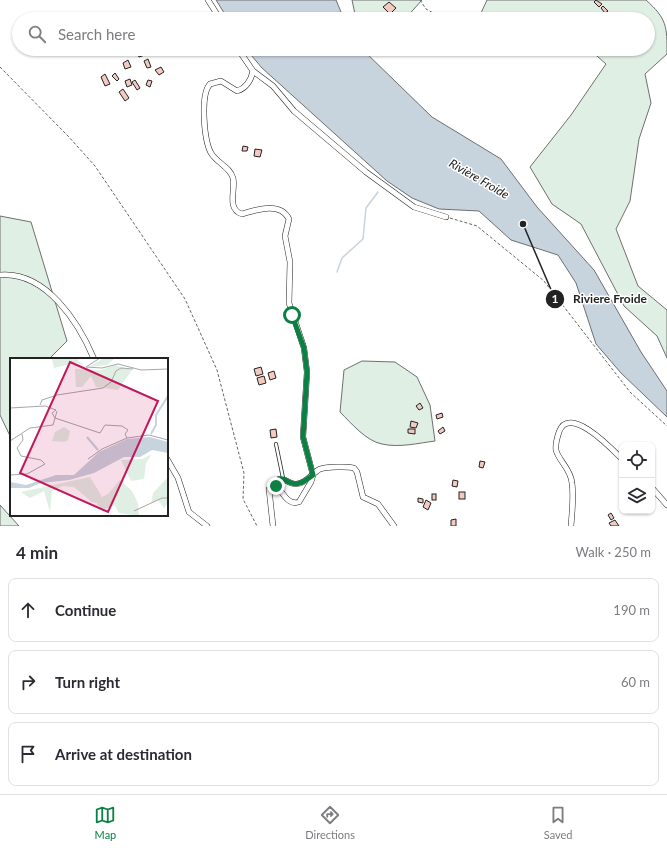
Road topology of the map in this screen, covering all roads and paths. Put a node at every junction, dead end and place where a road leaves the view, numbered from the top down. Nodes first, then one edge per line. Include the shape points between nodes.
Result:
1 (208, 0) edge
2 (420, 0) edge
3 (216, 12) edge
4 (431, 12) edge
5 (243, 56) edge
6 (0, 67) edge
7 (253, 71) junction
8 (446, 217) joint
9 (0, 275) edge
10 (94, 358) edge
11 (667, 426) edge
12 (276, 444) dead end
13 (619, 455) edge
14 (168, 461) edge
15 (313, 475) junction
16 (283, 478) junction
17 (272, 486) junction
18 (655, 491) edge
19 (667, 505) edge
20 (207, 526) edge
21 (257, 526) edge
22 (273, 526) edge
23 (394, 526) edge
24 (571, 526) edge

1 - 3 street
2 - 4 path
5 - 7 street
6 - 21 path via 95,166 185,299 217,370 244,473 244,500
7 - 8 street via 273,86 294,111 366,172 414,207
7 - 15 street via 251,80 242,90 234,90 221,81 208,86 205,92 205,137 211,153 230,171 233,178 232,198 239,213 275,209 284,211 289,218 285,236 290,262 289,303 304,348 307,372 303,437
8 - 11 path via 477,226 544,281 630,392
9 - 10 street via 31,282 58,301 76,323
12 - 16 lane
13 - 24 street via 601,438 576,423 568,422 561,427 556,441 556,451 568,469 572,483
14 - 20 street via 178,478 189,512
15 - 16 street via 297,484
15 - 17 street via 299,502 294,504 289,502 277,487
15 - 23 street via 325,468 354,468 363,497 378,504
16 - 17 street
17 - 22 street via 268,495
18 - 19 street

